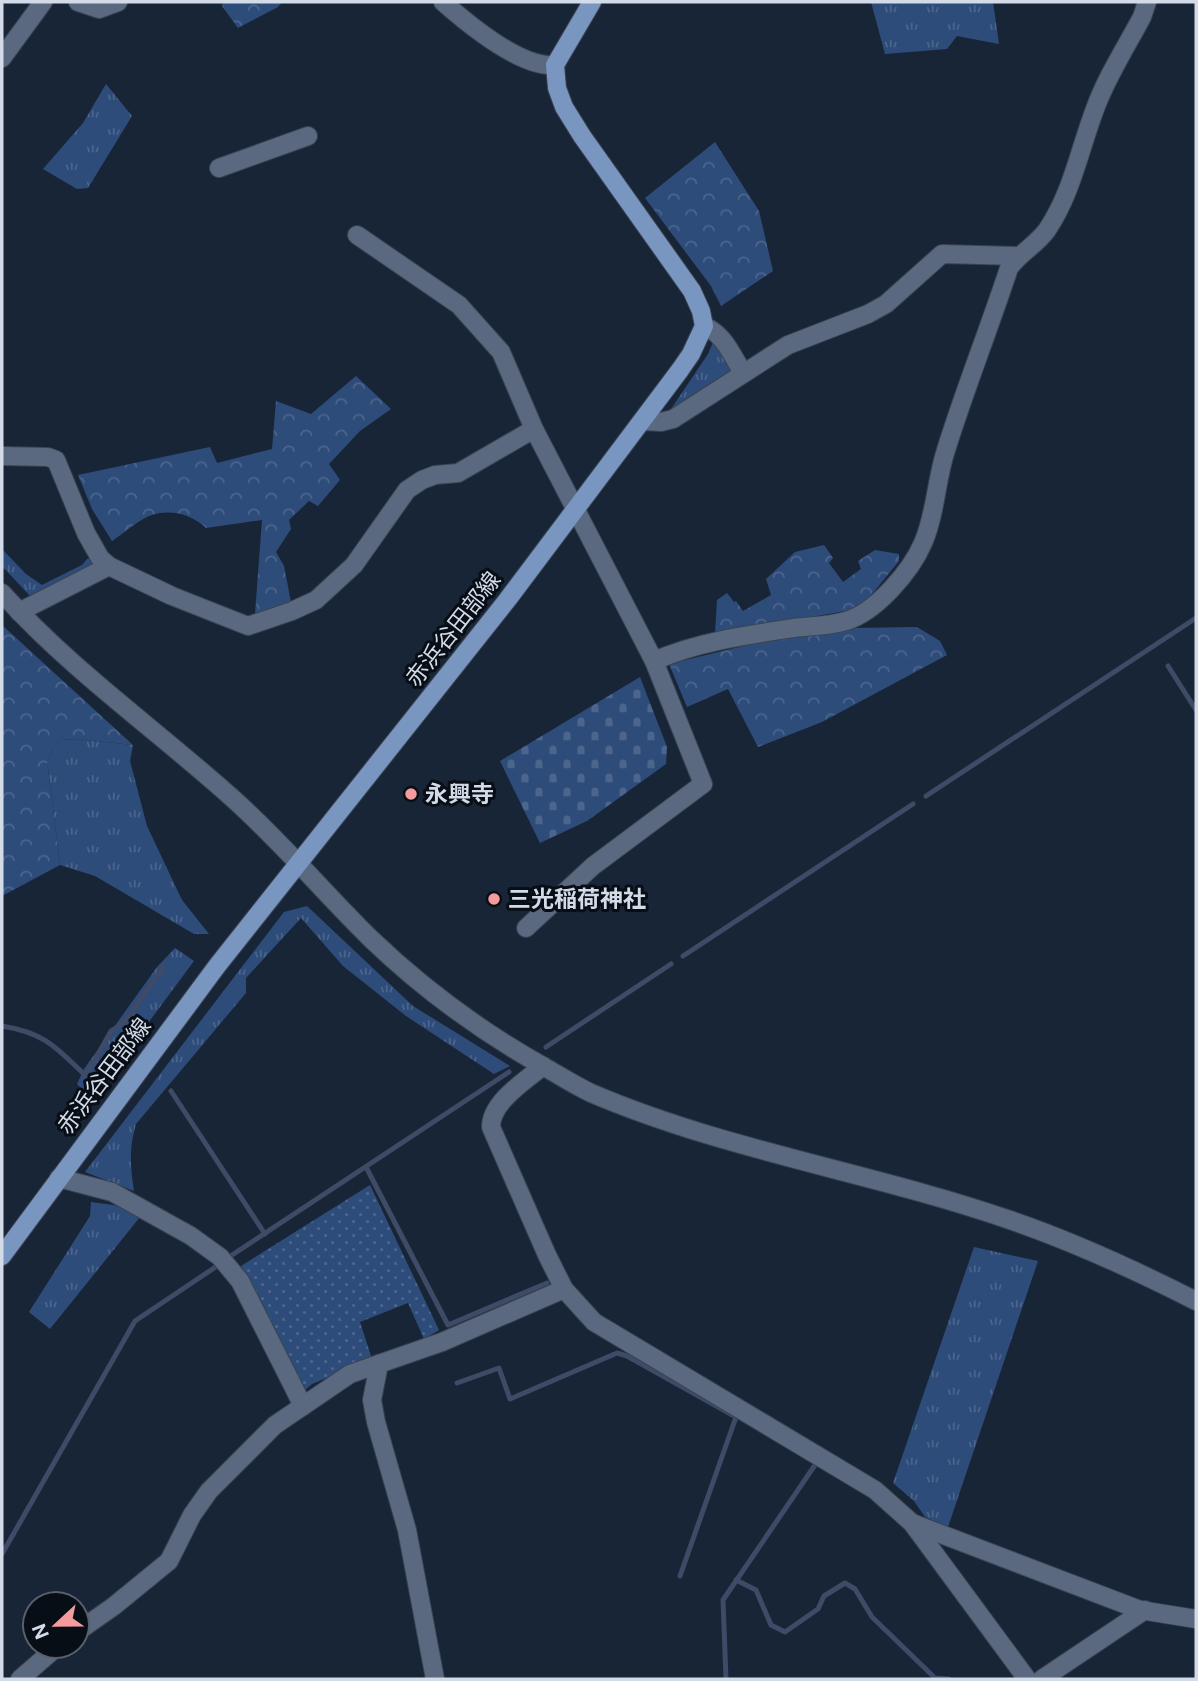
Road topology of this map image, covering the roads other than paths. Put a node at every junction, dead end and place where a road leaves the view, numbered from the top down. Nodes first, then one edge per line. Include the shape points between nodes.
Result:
1 (43, 2) edge
2 (78, 2) edge
3 (118, 2) edge
4 (443, 2) edge
5 (592, 2) edge
6 (1147, 2) edge
7 (2, 58) edge
8 (555, 65) junction
9 (308, 136) dead end
10 (219, 168) dead end
11 (357, 235) dead end
12 (1018, 256) junction
13 (704, 326) junction
14 (743, 373) junction
15 (643, 421) junction
16 (534, 429) junction
17 (2, 456) edge
18 (576, 509) junction
19 (109, 566) junction
20 (2, 593) edge
21 (19, 612) junction
22 (654, 661) junction
23 (298, 862) junction
24 (526, 928) dead end
25 (543, 1066) junction
26 (59, 1178) junction
27 (2, 1256) edge
28 (564, 1289) junction
29 (1196, 1301) edge
30 (379, 1364) junction
31 (303, 1406) junction
32 (912, 1523) junction
33 (1146, 1611) junction
34 (1196, 1619) edge
35 (91, 1622) edge
36 (42, 1660) edge
37 (20, 1679) edge
38 (435, 1679) edge
39 (1027, 1679) edge
40 (1042, 1679) edge

1 - 7 street
2 - 3 street via 99,9
4 - 8 street via 521,59
5 - 8 main road
6 - 12 street via 1095,108 1068,194 1046,232
8 - 13 main road via 564,107 692,291
9 - 10 street
11 - 16 street via 459,305 482,329 501,352
12 - 14 street via 942,254 886,304 788,345
12 - 22 street via 1009,268 945,452 923,545 888,593 849,620 746,636
13 - 14 street via 722,338
13 - 15 main road, 赤浜谷田部線 via 691,354
14 - 15 street via 673,419
15 - 18 main road, 赤浜谷田部線
16 - 18 street
16 - 19 street via 458,473 435,475 407,490 354,565 316,600 267,620 248,626
17 - 19 street via 56,460 86,533
18 - 22 street
18 - 23 main road, 赤浜谷田部線
19 - 21 street
20 - 21 street
21 - 23 street via 76,668 232,797
22 - 24 street via 703,784 593,866
23 - 25 street via 431,992
23 - 26 main road, 赤浜谷田部線
25 - 28 street via 499,1107 491,1117 491,1128
25 - 29 street via 586,1090 668,1121 1005,1218 1108,1258
26 - 27 main road, 赤浜谷田部線
26 - 31 street via 112,1192 220,1256 240,1281
28 - 30 street
28 - 32 street via 594,1322 875,1490
30 - 31 street via 350,1374
30 - 38 street via 372,1400 407,1530
31 - 35 street via 275,1426 209,1491 169,1561
32 - 33 street
32 - 39 street
33 - 34 street
33 - 40 street
36 - 37 street

